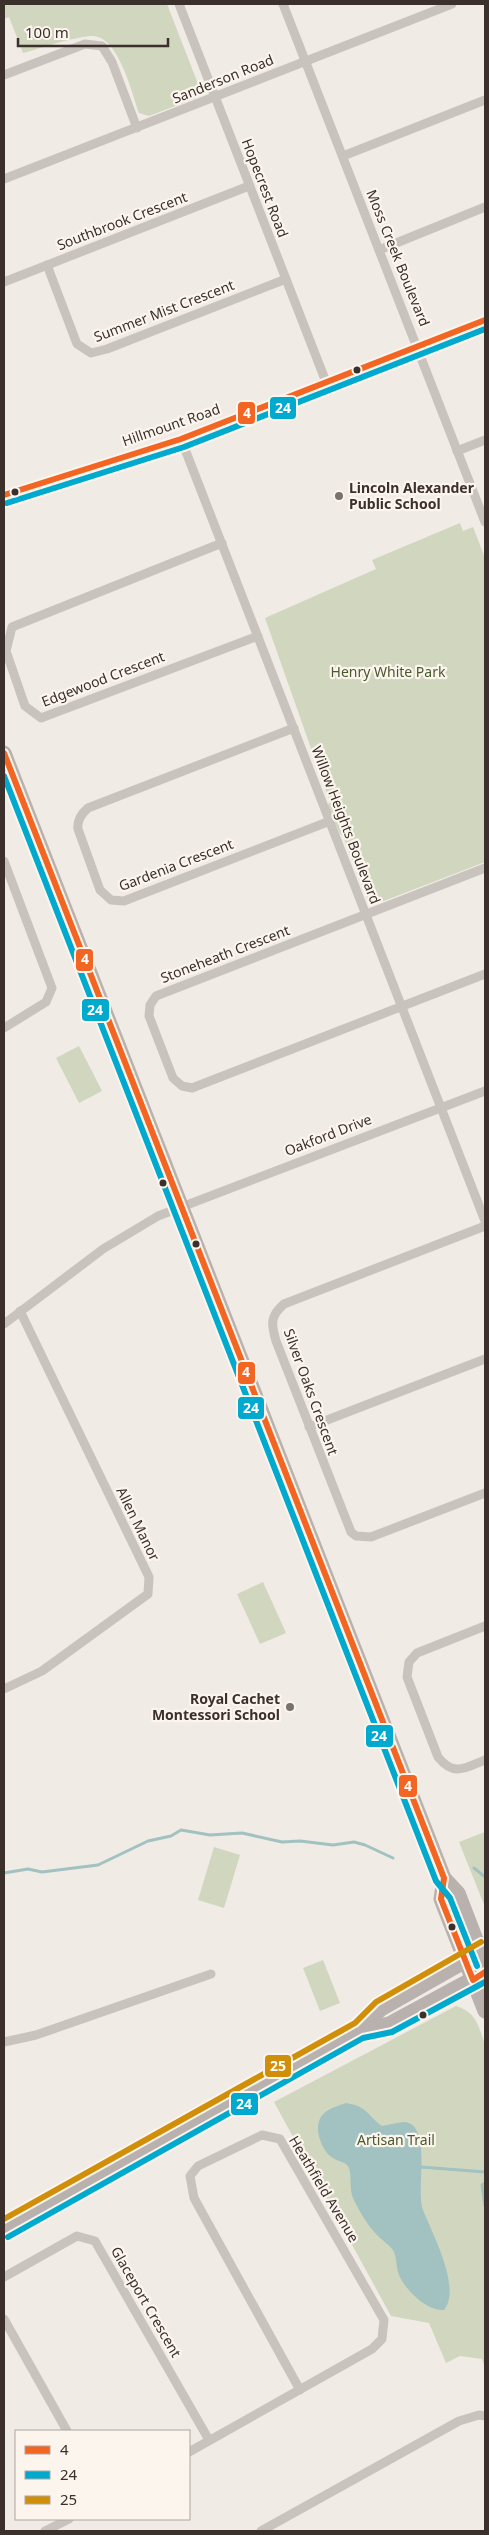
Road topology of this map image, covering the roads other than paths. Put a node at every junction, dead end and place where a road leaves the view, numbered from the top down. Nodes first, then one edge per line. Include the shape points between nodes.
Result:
1 (178, 4) edge
2 (283, 4) edge
3 (452, 4) edge
4 (306, 62) junction
5 (4, 76) edge
6 (215, 98) junction
7 (485, 100) edge
8 (137, 128) junction
9 (343, 156) junction
10 (4, 179) edge
11 (249, 186) junction
12 (485, 208) edge
13 (379, 250) junction
14 (47, 265) junction
15 (286, 279) junction
16 (4, 282) edge
17 (485, 320) edge
18 (418, 346) junction
19 (326, 382) junction
20 (181, 439) junction
21 (485, 440) edge
22 (457, 452) junction
23 (4, 495) edge
24 (485, 522) edge
25 (222, 543) junction
26 (258, 636) junction
27 (294, 728) junction
28 (4, 753) edge
29 (330, 821) junction
30 (4, 861) edge
31 (485, 868) edge
32 (366, 914) junction
33 (485, 974) edge
34 (403, 1007) junction
35 (4, 1028) edge
36 (485, 1091) edge
37 (440, 1108) junction
38 (182, 1205) junction
39 (485, 1221) edge
40 (485, 1226) edge
41 (20, 1311) junction
42 (4, 1324) edge
43 (485, 1359) edge
44 (309, 1427) junction
45 (485, 1493) edge
46 (485, 1626) edge
47 (4, 1689) edge
48 (485, 1760) edge
49 (444, 1878) junction
50 (484, 1955) edge
51 (466, 1961) junction
52 (211, 1974) dead end
53 (479, 1976) edge
54 (485, 2011) edge
55 (360, 2030) junction
56 (4, 2042) edge
57 (4, 2229) edge
58 (4, 2277) edge
59 (4, 2319) edge
60 (300, 2390) junction
61 (485, 2416) edge
62 (66, 2430) edge
63 (208, 2440) junction
64 (190, 2451) edge
65 (67, 2520) edge
66 (45, 2531) edge
67 (261, 2531) edge

1 - 6 street, Hopecrest Road
2 - 4 street, Moss Creek Boulevard
3 - 4 street, Sanderson Road
4 - 6 street, Sanderson Road
4 - 9 street, Moss Creek Boulevard
5 - 8 street via 85,44 102,46 112,62
6 - 8 street, Sanderson Road
6 - 11 street, Hopecrest Road
7 - 9 street
8 - 10 street, Sanderson Road
9 - 13 street, Moss Creek Boulevard
11 - 14 street, Southbrook Crescent
11 - 15 street, Hopecrest Road
12 - 13 street
13 - 18 street, Moss Creek Boulevard
14 - 15 street, Summer Mist Crescent via 77,344 91,353
14 - 16 street, Southbrook Crescent
15 - 19 street, Hopecrest Road
17 - 18 street, Hillmount Road
18 - 19 street, Hillmount Road
18 - 22 street, Moss Creek Boulevard
19 - 20 street, Hillmount Road
20 - 23 street, Hillmount Road
20 - 25 street, Willow Heights Boulevard
21 - 22 street
22 - 24 street, Moss Creek Boulevard
25 - 26 street, Willow Heights Boulevard
25 - 26 street, Edgewood Crescent via 12,627 6,651 25,706 41,718
26 - 27 street, Willow Heights Boulevard
27 - 29 street, Willow Heights Boulevard
27 - 29 street, Gardenia Crescent via 83,812 78,829 100,890 111,900 124,901
28 - 38 main road
29 - 32 street, Willow Heights Boulevard
30 - 35 street via 52,988 46,1002
31 - 32 street, Stoneheath Crescent
32 - 34 street, Willow Heights Boulevard
32 - 34 street, Stoneheath Crescent via 156,996 148,1016 173,1078 182,1086 192,1088
33 - 34 street, Stoneheath Crescent
34 - 37 street, Willow Heights Boulevard
36 - 37 street, Oakford Drive
37 - 38 street, Oakford Drive
37 - 39 street, Willow Heights Boulevard
38 - 41 street, Oakford Drive via 103,1249
38 - 49 main road via 274,1450
40 - 44 street, Silver Oaks Crescent via 294,1300 276,1312 271,1319 276,1341
41 - 42 street, Oakford Drive
41 - 47 street, Allen Manor via 149,1578 148,1594 42,1671
43 - 44 street
44 - 45 street, Silver Oaks Crescent via 348,1525 356,1536 371,1537
46 - 48 street via 417,1653 406,1668 434,1748 444,1765 461,1769
49 - 50 main road via 458,1893
49 - 51 main road via 441,1899
50 - 51 main road
51 - 53 main road
51 - 55 main road via 380,2009
52 - 56 street via 36,2035
53 - 54 main road
53 - 55 main road via 389,2024
55 - 57 main road
58 - 63 street, Glaceport Crescent via 77,2236 95,2241
59 - 62 street
60 - 60 street, Heathfield Avenue via 372,2349 382,2339 384,2320 280,2139 262,2135 198,2166 190,2176 191,2185 194,2198
60 - 63 street, Heathfield Avenue
61 - 67 street via 460,2420
63 - 64 street, Heathfield Avenue
65 - 66 street

